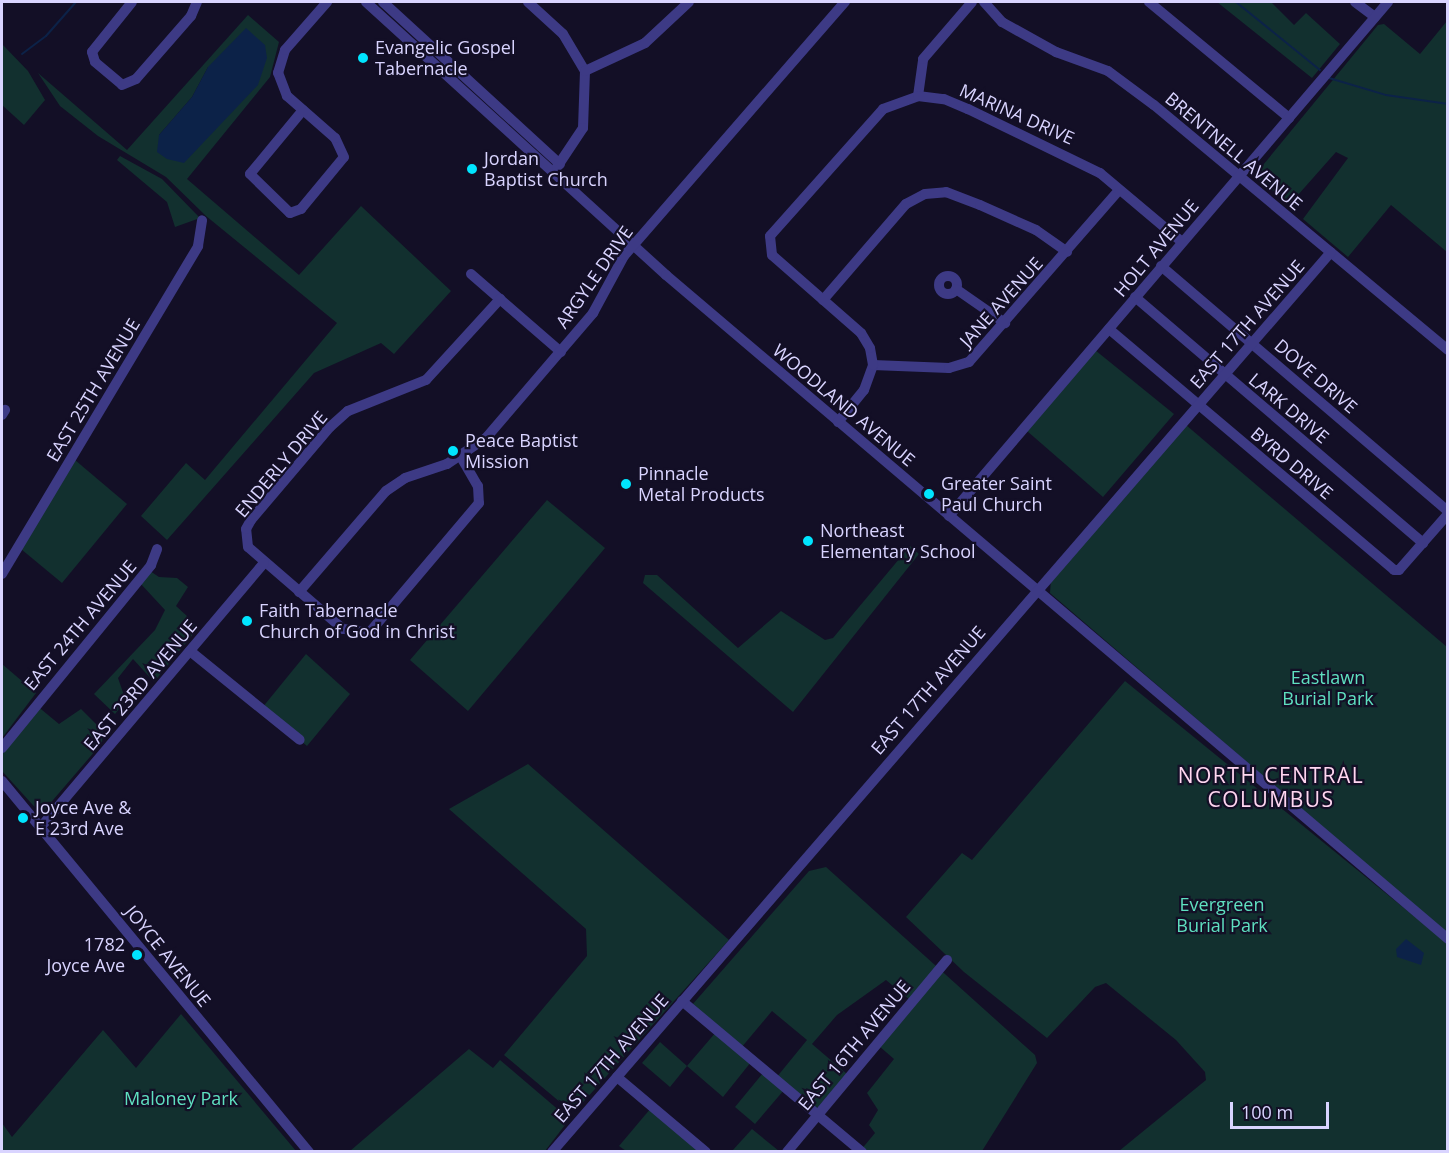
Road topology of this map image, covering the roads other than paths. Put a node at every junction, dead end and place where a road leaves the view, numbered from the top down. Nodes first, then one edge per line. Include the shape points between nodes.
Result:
1 (132, 2) edge
2 (197, 2) edge
3 (327, 2) edge
4 (366, 2) edge
5 (383, 2) edge
6 (528, 2) edge
7 (689, 2) edge
8 (845, 2) edge
9 (972, 2) edge
10 (984, 2) edge
11 (1149, 2) edge
12 (1355, 2) edge
13 (1388, 2) edge
14 (1374, 16) junction
15 (585, 71) junction
16 (918, 96) junction
17 (303, 110) junction
18 (1289, 118) junction
19 (557, 168) junction
20 (1238, 177) junction
21 (1119, 190) junction
22 (202, 220) dead end
23 (1182, 242) junction
24 (633, 245) junction
25 (1067, 252) junction
26 (1331, 252) junction
27 (1161, 266) junction
28 (471, 274) dead end
29 (956, 289) dead end
30 (1135, 297) junction
31 (500, 299) junction
32 (823, 300) junction
33 (1005, 323) junction
34 (1108, 329) junction
35 (1251, 342) junction
36 (1448, 350) edge
37 (561, 352) junction
38 (873, 365) junction
39 (1224, 375) junction
40 (1198, 405) junction
41 (838, 422) junction
42 (462, 457) junction
43 (1448, 513) edge
44 (949, 516) junction
45 (1423, 543) junction
46 (157, 549) dead end
47 (264, 563) junction
48 (2, 574) edge
49 (1037, 590) junction
50 (299, 592) junction
51 (190, 651) junction
52 (300, 740) dead end
53 (2, 748) edge
54 (2, 781) edge
55 (40, 828) junction
56 (1448, 939) edge
57 (947, 960) dead end
58 (682, 1001) junction
59 (617, 1077) junction
60 (818, 1114) junction
61 (309, 1152) edge
62 (552, 1152) edge
63 (706, 1152) edge
64 (786, 1152) edge
65 (862, 1152) edge

1 - 2 street via 93,47 92,56 105,72 127,85 190,16
3 - 17 street via 285,50 279,65 284,92
4 - 19 street, WOODLAND AVENUE
5 - 19 street
6 - 15 street via 562,34
7 - 15 street via 645,43
8 - 24 street, ARGYLE DRIVE
9 - 16 street via 923,59
10 - 20 street, BRENTNELL AVENUE via 1002,21 1038,42 1108,71
11 - 18 street
12 - 14 street
13 - 14 street, HOLT AVENUE
14 - 18 street, HOLT AVENUE
15 - 19 street via 583,128
16 - 21 street, MARINA DRIVE via 944,99 1061,151
16 - 32 street, MARINA DRIVE via 883,109 868,122 776,228 769,245 772,255
17 - 17 street via 252,169 250,178 286,211 295,214 337,169 345,151
18 - 20 street, HOLT AVENUE
19 - 24 street, WOODLAND AVENUE
20 - 23 street, HOLT AVENUE
20 - 26 street, BRENTNELL AVENUE
21 - 23 street, MARINA DRIVE
21 - 25 street, JANE AVENUE
22 - 48 street, EAST 25TH AVENUE via 198,246
23 - 27 street, HOLT AVENUE
24 - 37 street, ARGYLE DRIVE via 607,282 593,313
24 - 41 street, WOODLAND AVENUE
25 - 32 street via 1036,230 980,205 946,192 925,194 906,204
25 - 33 street, JANE AVENUE
26 - 35 street, EAST 17TH AVENUE
26 - 36 street, BRENTNELL AVENUE
27 - 30 street, HOLT AVENUE
27 - 35 street, DOVE DRIVE
28 - 31 street
29 - 33 street
30 - 34 street, HOLT AVENUE
30 - 39 street, LARK DRIVE
31 - 37 street
31 - 47 street, ENDERLY DRIVE via 426,380 348,411 330,427 246,529 253,553
32 - 38 street via 861,333
33 - 38 street, JANE AVENUE via 969,362 949,368
34 - 40 street, BYRD DRIVE
34 - 44 street, HOLT AVENUE
35 - 39 street, EAST 17TH AVENUE
35 - 43 street, DOVE DRIVE
37 - 42 street, ARGYLE DRIVE via 486,438
38 - 41 street via 864,390
39 - 40 street, EAST 17TH AVENUE
39 - 45 street, LARK DRIVE
40 - 45 street, BYRD DRIVE via 1394,570 1399,570
40 - 49 street, EAST 17TH AVENUE
41 - 44 street, WOODLAND AVENUE
42 - 50 street, ARGYLE DRIVE via 405,478 386,491
42 - 50 street via 478,486 479,503 376,627 359,635 343,629
43 - 45 street, BYRD DRIVE
44 - 49 street, WOODLAND AVENUE
46 - 53 street, EAST 24TH AVENUE via 151,565
47 - 50 street
47 - 51 street, EAST 23RD AVENUE
49 - 56 street, WOODLAND AVENUE
49 - 58 street, EAST 17TH AVENUE
51 - 52 street
51 - 55 street, EAST 23RD AVENUE
54 - 55 street, JOYCE AVENUE
55 - 61 street, JOYCE AVENUE
57 - 60 street, EAST 16TH AVENUE
58 - 59 street, EAST 17TH AVENUE
58 - 60 street
59 - 62 street, EAST 17TH AVENUE
59 - 63 street
60 - 64 street, EAST 16TH AVENUE
60 - 65 street

